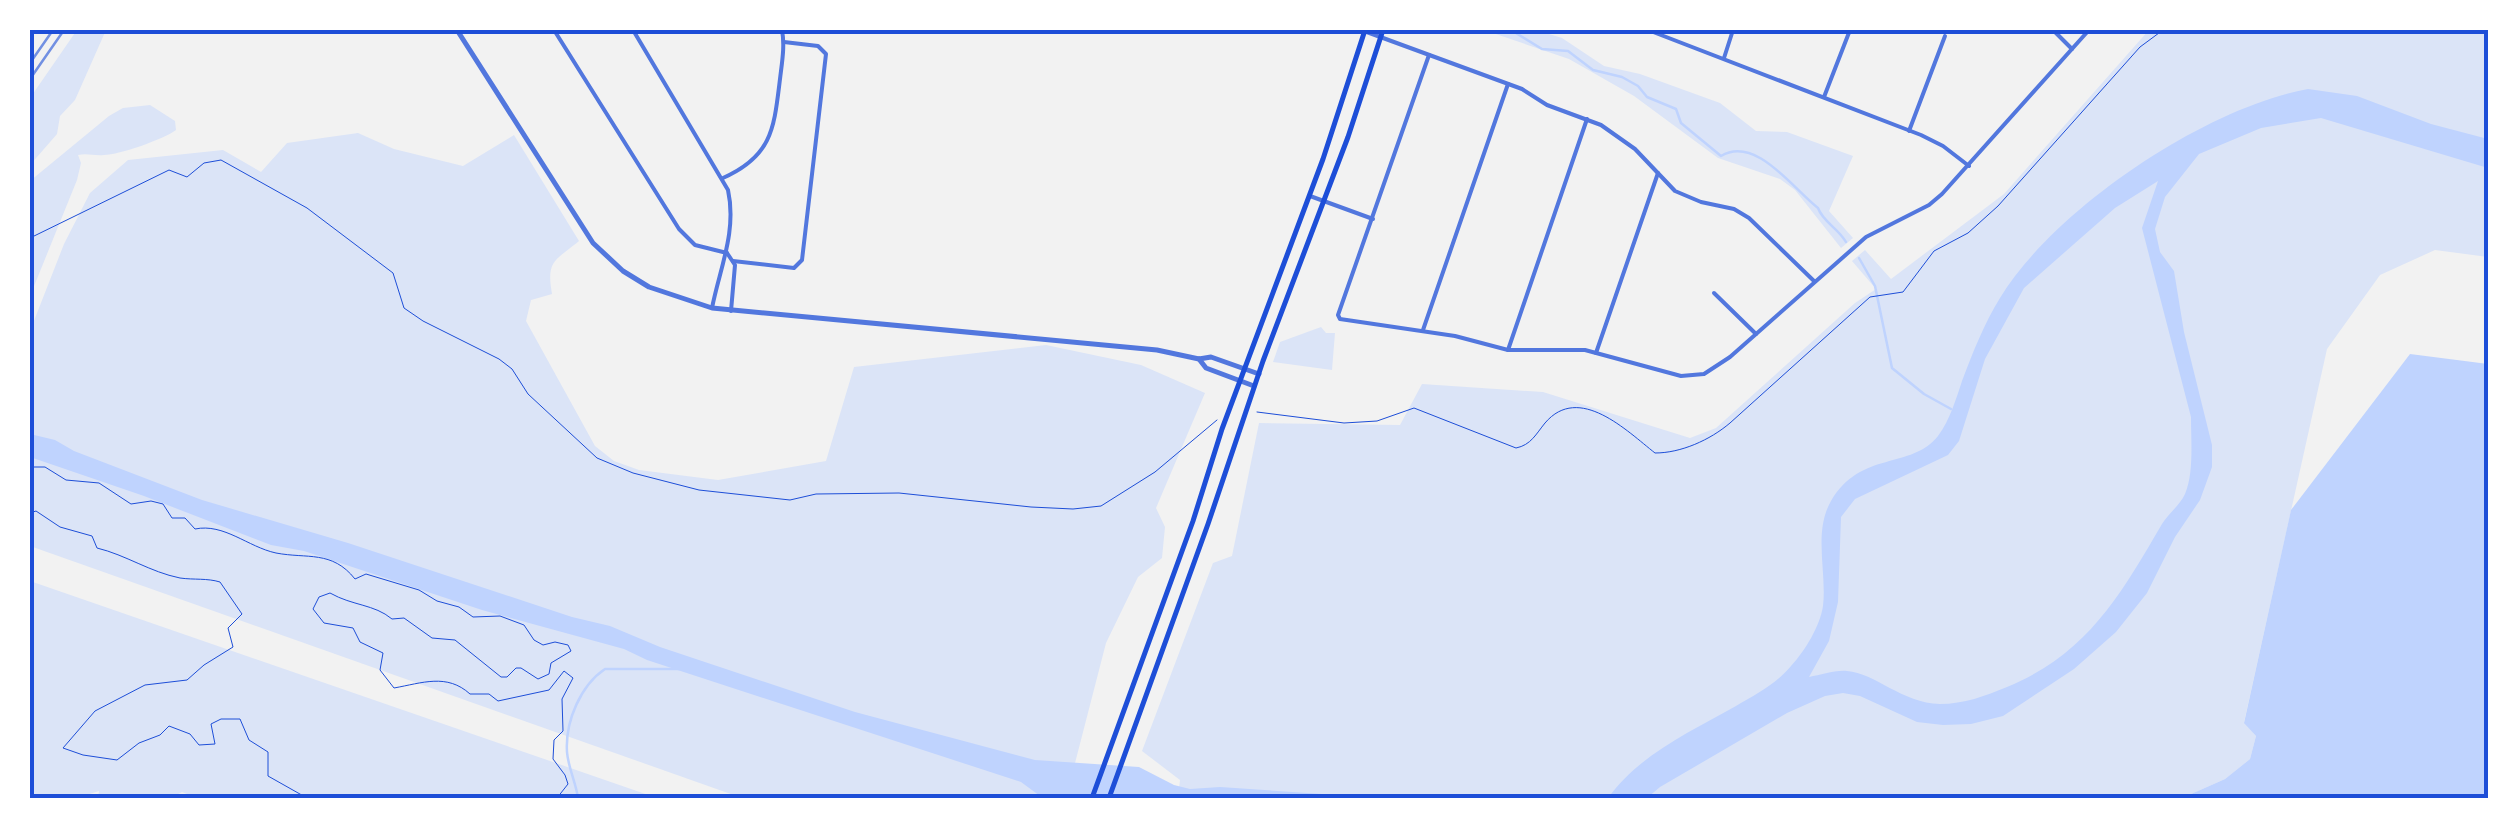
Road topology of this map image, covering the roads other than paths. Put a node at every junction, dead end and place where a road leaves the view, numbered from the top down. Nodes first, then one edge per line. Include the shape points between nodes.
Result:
1 (457, 30) edge
2 (554, 30) edge
3 (633, 30) edge
4 (782, 30) edge
5 (1365, 30) edge
6 (1648, 30) edge
7 (1734, 30) edge
8 (1850, 30) edge
9 (2052, 30) edge
10 (2089, 30) edge
11 (1382, 33) edge
12 (1945, 36) dead end
13 (784, 42) junction
14 (2072, 49) junction
15 (1429, 54) junction
16 (1724, 58) junction
17 (1508, 84) junction
18 (1824, 97) junction
19 (1588, 119) junction
20 (1909, 131) junction
21 (1969, 166) junction
22 (1658, 174) junction
23 (724, 178) junction
24 (1310, 196) junction
25 (1325, 202) junction
26 (1373, 219) junction
27 (727, 253) junction
28 (733, 262) junction
29 (1815, 282) junction
30 (1714, 294) dead end
31 (712, 308) junction
32 (730, 311) junction
33 (1422, 331) junction
34 (1756, 334) junction
35 (1508, 350) junction
36 (1596, 353) junction
37 (1199, 360) junction
38 (1246, 369) junction
39 (1259, 374) junction
40 (1241, 381) junction
41 (1254, 386) junction
42 (1092, 798) edge
43 (1110, 798) edge

1 - 31 street via 593,243 649,288
2 - 27 street via 679,229 695,246
3 - 23 street
4 - 13 street
5 - 11 street
5 - 24 main road
6 - 16 street
7 - 16 street
8 - 18 street
9 - 14 street
10 - 14 street
11 - 15 street
11 - 25 main road
12 - 20 street
13 - 23 street via 772,132 758,155
13 - 28 street via 818,46 826,54 802,260 794,268
14 - 21 street
15 - 17 street
15 - 26 street
16 - 18 street
17 - 19 street
17 - 33 street
18 - 20 street
19 - 22 street
19 - 35 street
20 - 21 street
21 - 29 street via 1929,205 1866,237
22 - 29 street via 1686,196 1749,218
22 - 36 street
23 - 27 street via 731,212
24 - 25 street
24 - 38 main road
25 - 26 street
25 - 39 main road
26 - 33 street via 1340,320
27 - 28 street
27 - 31 street
28 - 32 street
29 - 34 street
30 - 34 street
31 - 32 street
32 - 37 street via 1140,348
33 - 35 street
34 - 36 street via 1716,368 1692,376
35 - 36 street
37 - 38 street via 1212,357
37 - 40 street
38 - 39 street
38 - 40 main road
39 - 41 main road
40 - 41 street
40 - 42 main road
41 - 43 main road

